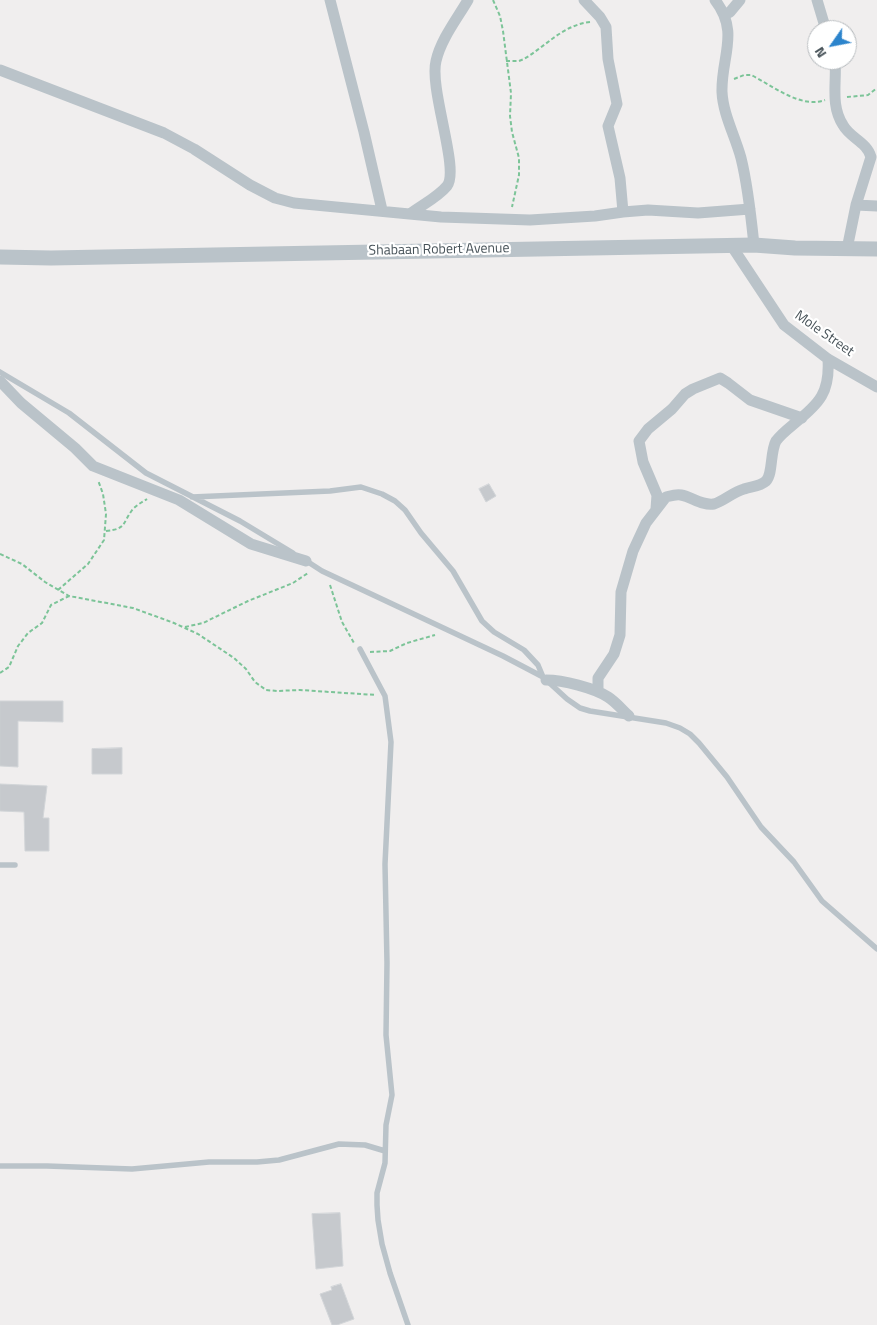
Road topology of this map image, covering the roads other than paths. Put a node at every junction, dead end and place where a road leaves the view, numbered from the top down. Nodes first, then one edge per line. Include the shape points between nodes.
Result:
1 (330, 0) edge
2 (468, 0) edge
3 (584, 0) edge
4 (714, 0) edge
5 (740, 0) edge
6 (817, 0) edge
7 (724, 15) junction
8 (823, 20) edge
9 (0, 70) edge
10 (834, 70) edge
11 (856, 205) junction
12 (877, 206) edge
13 (750, 209) junction
14 (382, 210) junction
15 (623, 212) junction
16 (410, 214) junction
17 (754, 244) junction
18 (731, 245) junction
19 (847, 249) junction
20 (877, 249) edge
21 (0, 257) edge
22 (828, 359) junction
23 (0, 372) edge
24 (0, 381) edge
25 (877, 387) edge
26 (802, 418) junction
27 (190, 497) junction
28 (656, 509) junction
29 (311, 564) junction
30 (360, 649) road end
31 (545, 679) junction
32 (598, 691) junction
33 (629, 716) junction
34 (0, 865) edge
35 (15, 865) dead end
36 (877, 949) edge
37 (384, 1151) junction
38 (0, 1166) edge
39 (408, 1325) edge

1 - 14 street
2 - 16 street via 435,62 436,87 452,178 447,186
3 - 15 street via 606,27 608,59 617,104 608,126 620,178
4 - 7 street
5 - 7 street
6 - 8 street
7 - 13 street via 728,42 723,100 741,159
9 - 14 street via 164,133 275,198 294,203
10 - 11 street via 838,116 870,151 871,157
11 - 12 street
11 - 19 street
13 - 15 street via 698,213
13 - 17 street
14 - 16 street
15 - 16 street via 530,220
17 - 18 street, Shabaan Robert Avenue
17 - 19 street, Shabaan Robert Avenue
18 - 21 street, Shabaan Robert Avenue
18 - 22 street, Mole Street via 784,325
19 - 20 street, Shabaan Robert Avenue
22 - 25 street, Mole Street
22 - 26 street via 826,389 815,407
23 - 27 lane via 69,413 146,473
24 - 29 street via 93,466 186,504 251,544
26 - 28 street via 778,439 768,478 761,484 711,504 680,495 671,496 664,498
26 - 28 street via 750,400 720,378 685,394 639,441 643,462 657,495
27 - 29 lane via 240,521
27 - 31 lane via 370,488 405,510 453,571 482,621 524,650 538,665
28 - 32 street via 633,551 621,592 620,635 614,654 598,678
29 - 31 lane
30 - 37 lane via 385,696 392,742 385,864 386,1035 392,1095
31 - 32 street
31 - 33 lane via 580,708
32 - 33 street
33 - 36 lane via 666,723 695,738 761,827 794,862 822,901
34 - 35 lane
37 - 38 lane via 365,1145 338,1144 279,1160 257,1162 209,1162 132,1169
37 - 39 lane via 385,1163 377,1194 378,1220 390,1273

